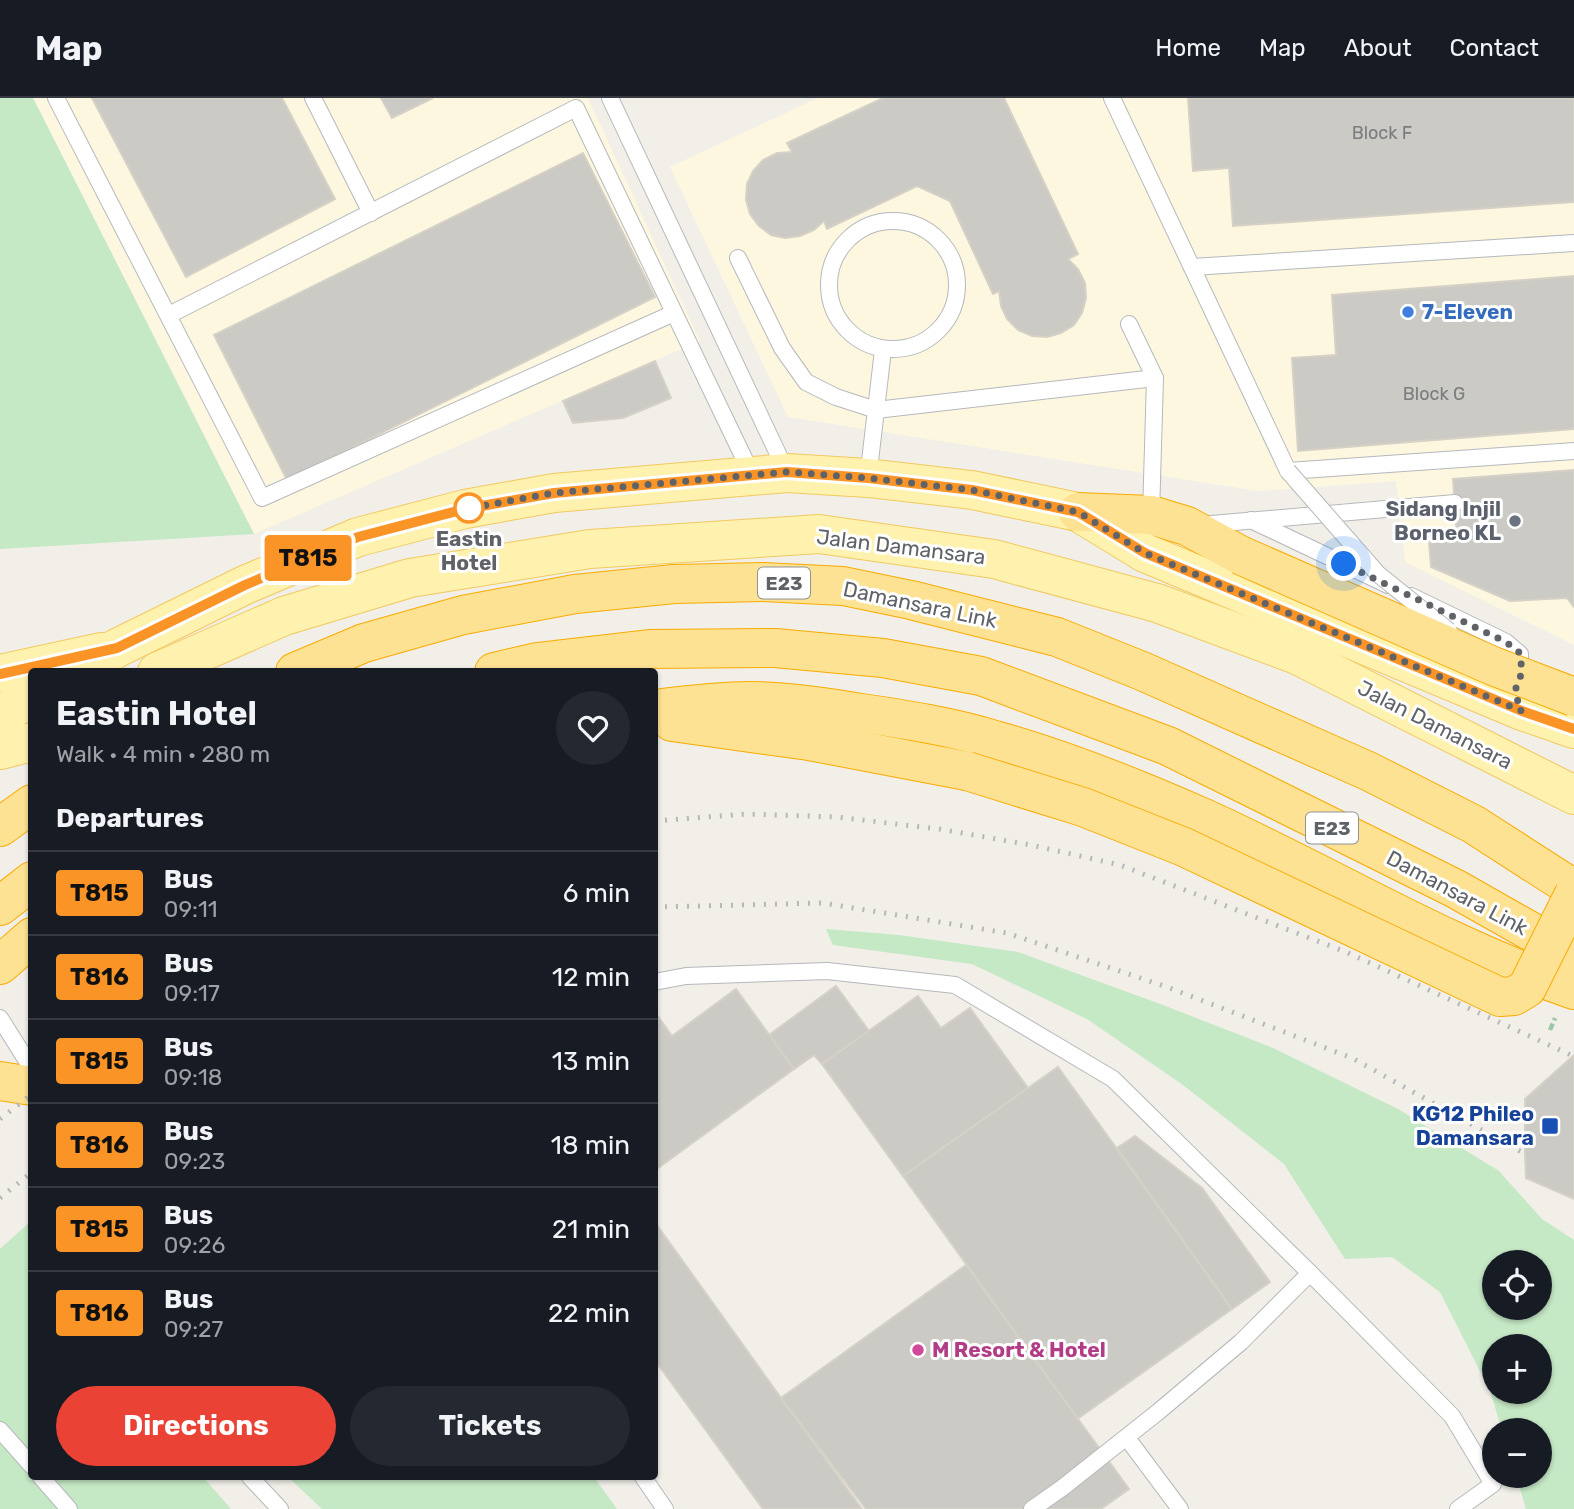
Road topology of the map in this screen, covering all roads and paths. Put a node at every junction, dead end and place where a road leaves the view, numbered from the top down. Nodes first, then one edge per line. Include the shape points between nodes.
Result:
1 (56, 98) edge
2 (313, 98) edge
3 (610, 98) edge
4 (1112, 98) edge
5 (371, 213) junction
6 (1574, 243) edge
7 (738, 258) dead end
8 (1192, 267) junction
9 (674, 313) junction
10 (169, 315) junction
11 (1129, 324) dead end
12 (883, 350) junction
13 (1155, 378) junction
14 (876, 410) junction
15 (1574, 451) edge
16 (1287, 471) junction
17 (770, 474) junction
18 (868, 478) junction
19 (1455, 503) dead end
20 (1078, 512) junction
21 (1151, 515) junction
22 (1246, 538) junction
23 (117, 648) junction
24 (1493, 666) junction
25 (83, 668) edge
26 (166, 668) edge
27 (305, 668) edge
28 (511, 668) edge
29 (0, 674) edge
30 (1574, 697) edge
31 (28, 700) edge
32 (658, 709) edge
33 (1522, 711) junction
34 (658, 720) edge
35 (1574, 729) edge
36 (0, 733) edge
37 (28, 743) edge
38 (0, 750) edge
39 (1574, 795) edge
40 (28, 807) edge
41 (1473, 824) junction
42 (0, 827) edge
43 (1574, 861) edge
44 (28, 884) edge
45 (1574, 889) edge
46 (1574, 894) edge
47 (0, 906) edge
48 (1574, 956) edge
49 (658, 981) edge
50 (1574, 990) edge
51 (0, 1018) edge
52 (28, 1063) edge
53 (0, 1081) edge
54 (28, 1085) edge
55 (1310, 1273) junction
56 (0, 1430) edge
57 (1126, 1438) junction
58 (28, 1462) edge
59 (44, 1480) edge
60 (253, 1480) edge
61 (645, 1480) edge
62 (69, 1509) edge
63 (280, 1509) edge
64 (664, 1509) edge
65 (1032, 1509) edge
66 (1180, 1509) edge
67 (1458, 1509) edge

1 - 10 lane
2 - 5 lane
3 - 17 lane
4 - 8 lane
5 - 9 lane via 576,108
5 - 10 lane
6 - 8 lane
7 - 14 lane via 782,348 806,382
8 - 16 lane
9 - 10 lane via 262,498
9 - 17 lane
11 - 13 lane
12 - 12 lane via 861,342 844,328 832,309 831,265 842,245 859,230 880,222 902,222 939,240 957,275 957,296 951,314 931,337 903,349
12 - 14 lane
13 - 14 lane
13 - 21 lane
14 - 18 lane
15 - 16 lane
16 - 24 lane, bridge via 1378,574
17 - 18 main road
17 - 23 main road via 554,493 465,509 358,537 245,585
18 - 20 main road via 972,490
19 - 22 lane
20 - 21 highway
20 - 33 main road via 1145,553
21 - 22 highway
22 - 24 highway, bridge
22 - 33 lane via 1506,642 1520,653 1522,672 1516,688
23 - 25 main road
23 - 29 main road
24 - 30 highway, bridge
26 - 39 main road, Jalan Damansara via 284,616 411,578 590,549 819,534 994,559 1157,603 1297,655
27 - 41 highway, Damansara Link / E23 via 364,643 463,615 575,594 674,584 842,586 1058,637 1262,723
28 - 48 highway, Damansara Link / E23 via 649,649 775,648 883,658 981,676 1168,746 1456,889
31 - 36 main road via 10,710
32 - 50 highway via 751,701 809,705 993,739 1105,777 1204,818 1494,961
33 - 35 main road
34 - 46 highway, bridge via 809,741 967,771 1083,807 1184,847 1500,997 1527,988
37 - 38 main road
40 - 42 highway
41 - 43 highway
41 - 45 highway, E23
44 - 47 highway
49 - 55 lane via 686,976 827,971 955,985 1113,1079
51 - 52 lane
53 - 54 highway
55 - 57 lane via 1241,1342
55 - 67 lane via 1452,1416 1493,1484
56 - 58 lane
57 - 65 lane
57 - 66 lane
59 - 62 lane
60 - 63 lane
61 - 64 lane

